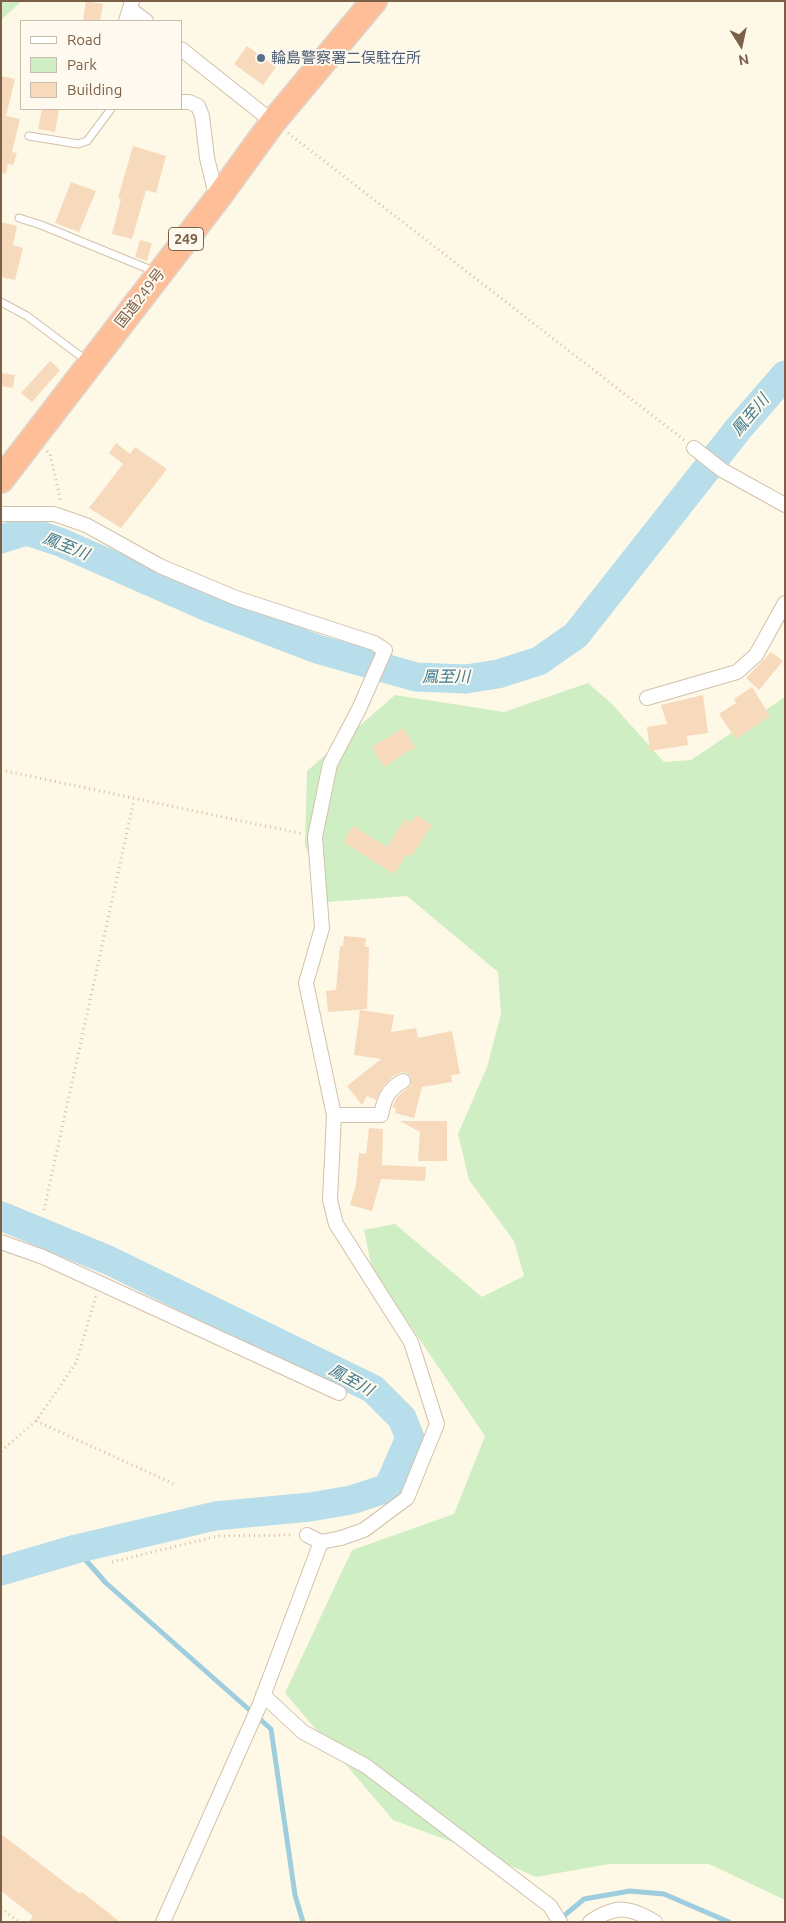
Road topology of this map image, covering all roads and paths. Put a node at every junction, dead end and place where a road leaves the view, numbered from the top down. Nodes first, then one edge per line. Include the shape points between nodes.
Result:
1 (374, 1) edge
2 (130, 11) edge
3 (144, 20) edge
4 (182, 50) edge
5 (182, 102) edge
6 (110, 110) edge
7 (274, 122) junction
8 (29, 136) dead end
9 (217, 198) junction
10 (19, 218) dead end
11 (159, 274) junction
12 (1, 302) edge
13 (90, 363) junction
14 (34, 437) junction
15 (694, 448) joint
16 (1, 480) edge
17 (785, 505) edge
18 (1, 514) edge
19 (64, 517) junction
20 (785, 602) edge
21 (647, 698) dead end
22 (1, 770) edge
23 (134, 800) junction
24 (316, 837) junction
25 (403, 1081) dead end
26 (334, 1115) junction
27 (44, 1210) dead end
28 (1, 1242) edge
29 (101, 1283) junction
30 (339, 1393) dead end
31 (36, 1421) junction
32 (1, 1451) edge
33 (174, 1484) dead end
34 (307, 1535) joint
35 (321, 1542) junction
36 (112, 1562) dead end
37 (261, 1699) junction
38 (1, 1908) edge
39 (557, 1916) edge
40 (19, 1922) edge
41 (163, 1922) edge
42 (590, 1922) edge
43 (655, 1922) edge

1 - 7 highway, 国道249号 / 249
2 - 3 street
4 - 7 street
5 - 9 street via 198,106 202,116
6 - 8 lane via 87,141 78,144
7 - 9 highway, 国道249号 / 249
7 - 15 path
9 - 11 highway, 国道249号 / 249
10 - 11 lane
11 - 13 highway, 国道249号 / 249
12 - 13 lane via 27,316
13 - 14 highway, 国道249号 / 249
14 - 16 highway, 国道249号 / 249
14 - 19 path via 50,454
15 - 17 street via 722,470
18 - 19 street via 54,514
19 - 24 street via 86,525 160,566 236,598 374,643 385,650 330,764
20 - 21 street via 756,655 738,672
22 - 23 path
23 - 24 path
23 - 27 path
24 - 26 street via 322,928 306,983
25 - 26 street via 387,1094 382,1115
26 - 35 street via 330,1200 336,1224 411,1342 437,1424 407,1498 364,1530
28 - 29 street
29 - 30 street
29 - 31 path via 76,1363
31 - 32 path
31 - 33 path
34 - 35 street
34 - 36 path via 218,1536
35 - 37 street
37 - 39 street via 303,1732 366,1766 550,1906
37 - 41 street
38 - 40 path
42 - 43 street via 617,1908 637,1911

